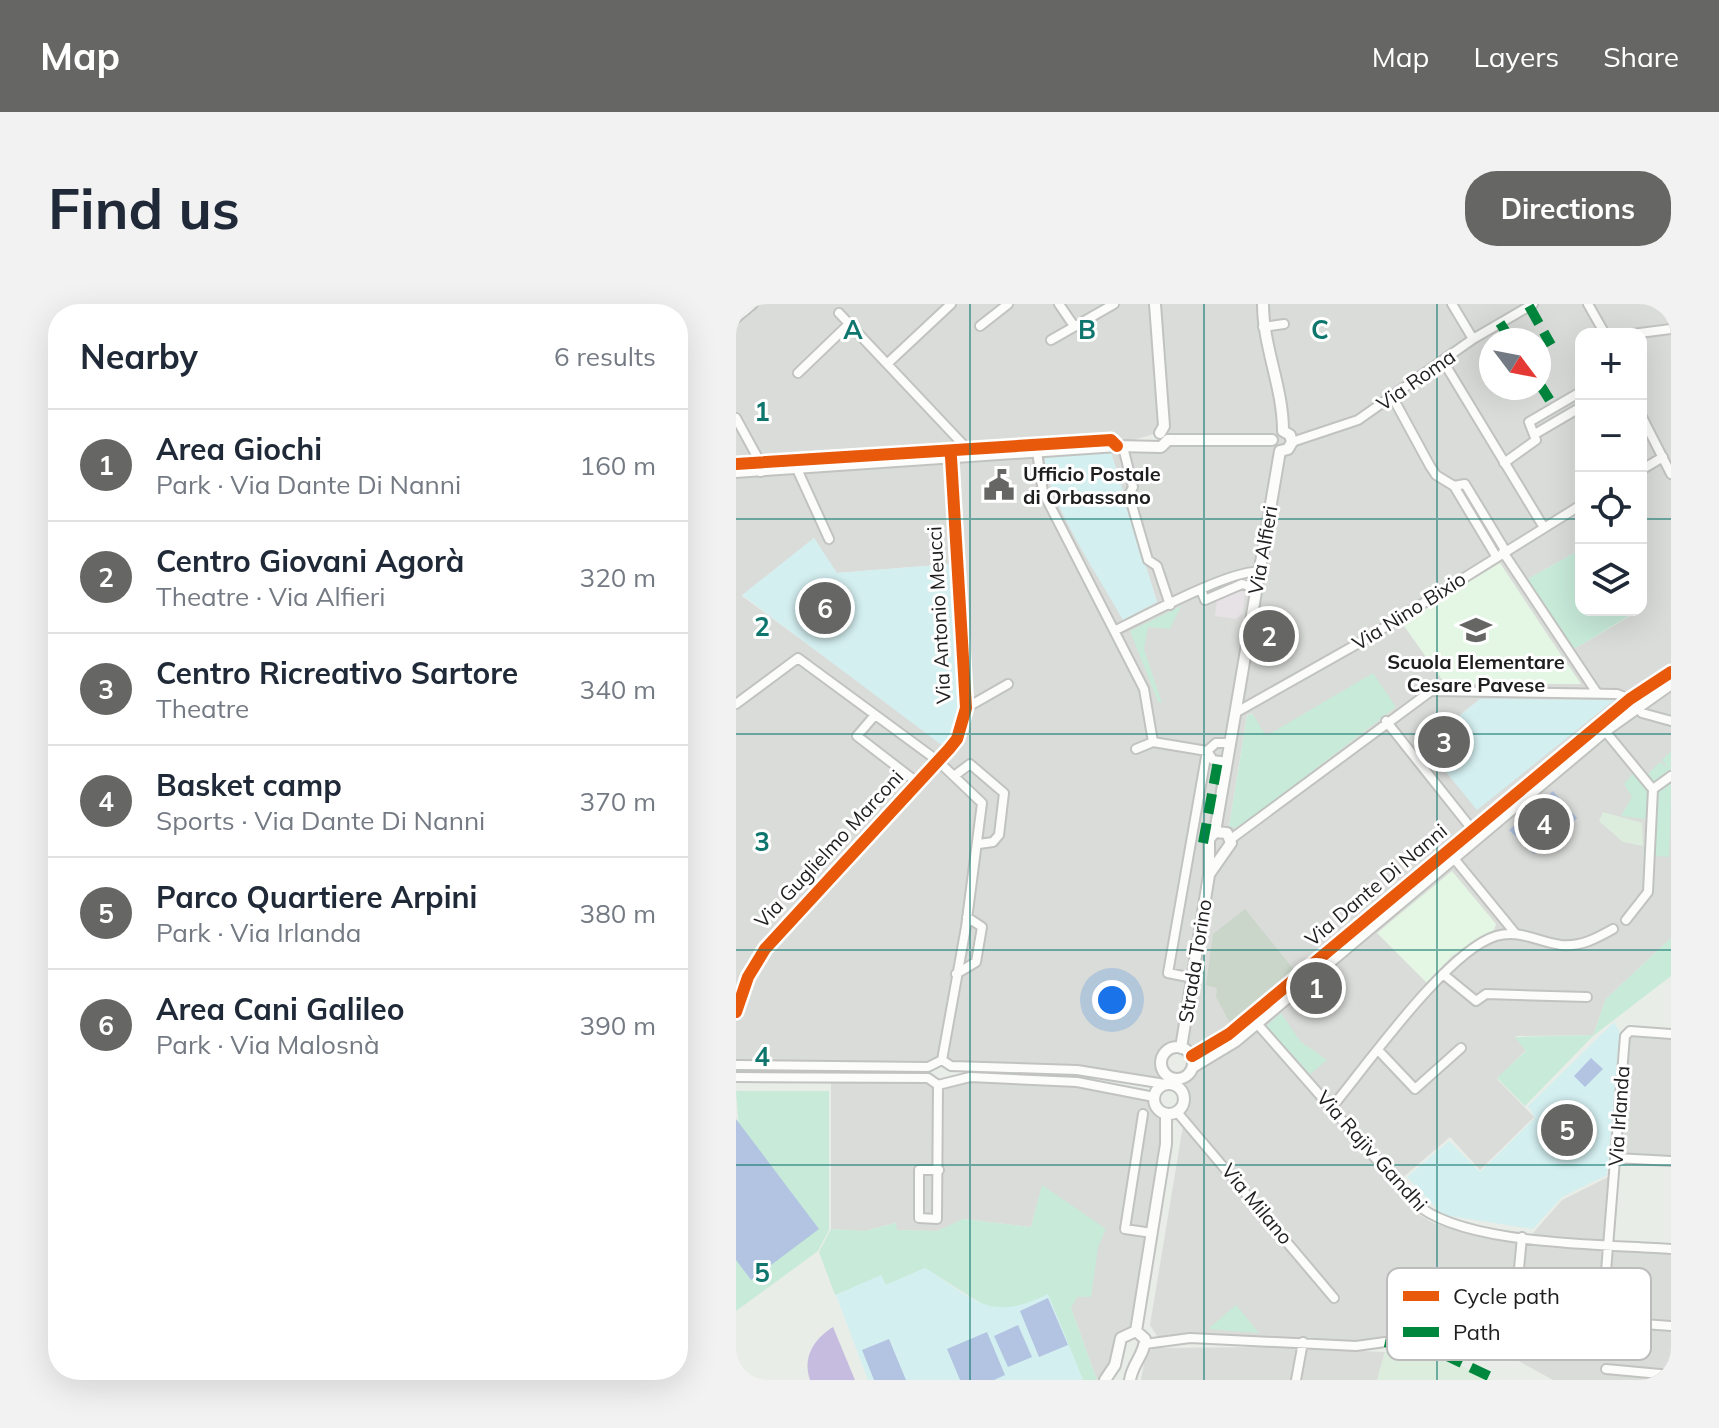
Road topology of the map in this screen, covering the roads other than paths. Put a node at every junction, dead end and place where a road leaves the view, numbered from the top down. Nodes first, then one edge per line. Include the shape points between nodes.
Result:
1 (753, 304) edge
2 (951, 304) edge
3 (1008, 304) edge
4 (1059, 304) edge
5 (1114, 304) edge
6 (1155, 304) edge
7 (1263, 304) edge
8 (1452, 304) edge
9 (1533, 304) edge
10 (1588, 304) edge
11 (839, 313) dead end
12 (736, 318) edge
13 (849, 324) junction
14 (1284, 324) dead end
15 (980, 326) dead end
16 (1074, 326) junction
17 (1263, 327) junction
18 (1602, 328) edge
19 (1671, 329) edge
20 (1647, 332) edge
21 (1473, 339) junction
22 (1051, 340) dead end
23 (1443, 361) junction
24 (888, 363) junction
25 (798, 373) dead end
26 (1393, 398) junction
27 (1579, 400) edge
28 (1575, 408) edge
29 (736, 418) edge
30 (1647, 426) edge
31 (1283, 431) junction
32 (1535, 434) junction
33 (1159, 438) junction
34 (1272, 440) junction
35 (1292, 442) junction
36 (1120, 447) junction
37 (1280, 451) junction
38 (1037, 452) junction
39 (973, 455) junction
40 (951, 457) junction
41 (1663, 457) junction
42 (1504, 463) junction
43 (1647, 466) edge
44 (797, 469) junction
45 (736, 472) edge
46 (761, 472) junction
47 (1671, 474) edge
48 (1575, 508) edge
49 (1544, 526) junction
50 (829, 539) dead end
51 (1501, 553) junction
52 (1259, 572) junction
53 (1243, 580) junction
54 (1256, 588) junction
55 (1170, 605) junction
56 (1116, 630) junction
57 (1671, 672) edge
58 (1008, 684) dead end
59 (1671, 684) edge
60 (1597, 693) junction
61 (1633, 703) junction
62 (736, 704) edge
63 (966, 708) junction
64 (1235, 713) junction
65 (875, 715) junction
66 (1386, 721) junction
67 (1671, 721) edge
68 (1605, 731) junction
69 (1153, 742) junction
70 (1230, 743) junction
71 (1136, 749) dead end
72 (1207, 751) junction
73 (938, 761) junction
74 (1227, 762) junction
75 (954, 776) junction
76 (1671, 776) edge
77 (918, 783) junction
78 (1651, 787) dead end
79 (1215, 832) junction
80 (1475, 834) junction
81 (1231, 839) junction
82 (979, 844) junction
83 (1211, 848) junction
84 (1222, 853) junction
85 (1451, 855) junction
86 (1209, 875) junction
87 (967, 917) junction
88 (1626, 920) dead end
89 (1613, 929) dead end
90 (1515, 933) junction
91 (956, 974) junction
92 (1443, 974) junction
93 (1193, 978) junction
94 (1587, 997) dead end
95 (736, 1012) edge
96 (1254, 1020) junction
97 (1671, 1034) edge
98 (1181, 1048) junction
99 (1461, 1048) dead end
100 (1379, 1051) junction
101 (942, 1060) junction
102 (1192, 1062) junction
103 (736, 1065) edge
104 (951, 1066) junction
105 (928, 1067) junction
106 (736, 1077) edge
107 (928, 1078) junction
108 (950, 1079) junction
109 (1166, 1080) junction
110 (1180, 1083) junction
111 (938, 1085) junction
112 (1154, 1097) junction
113 (1332, 1107) junction
114 (1172, 1113) junction
115 (1143, 1114) dead end
116 (1616, 1158) junction
117 (1671, 1161) edge
118 (939, 1170) junction
119 (1152, 1233) junction
120 (1522, 1237) junction
121 (1609, 1244) junction
122 (1671, 1249) edge
123 (1519, 1268) edge
124 (1607, 1268) edge
125 (1334, 1298) dead end
126 (1651, 1325) edge
127 (1671, 1326) edge
128 (1136, 1331) junction
129 (1303, 1342) junction
130 (1385, 1342) dead end
131 (1145, 1344) junction
132 (1606, 1369) dead end
133 (1671, 1375) edge
134 (1105, 1380) edge
135 (1130, 1380) edge
136 (1296, 1380) edge

1 - 12 street
2 - 24 street
3 - 15 street
4 - 16 street
5 - 16 street
6 - 33 street via 1164,426
7 - 17 street
8 - 21 street
9 - 21 street, Via Roma
10 - 18 street
11 - 13 street
13 - 24 street
13 - 25 street
14 - 17 street
16 - 22 street
17 - 31 street via 1283,409
19 - 20 street
21 - 23 street, Via Roma
23 - 26 street, Via Roma
23 - 42 street
24 - 39 street
26 - 35 street, Via Roma via 1358,420
26 - 51 street via 1436,475 1454,486
27 - 32 street via 1577,394 1529,422
28 - 32 street
29 - 46 street
30 - 41 street
31 - 34 street
31 - 35 street
32 - 42 street via 1533,445
33 - 34 street
33 - 36 street via 1129,439
34 - 37 street
35 - 37 street
36 - 38 street
36 - 55 street via 1148,560 1157,566
37 - 52 street, Via Alfieri
38 - 39 street
38 - 56 street via 1043,492
39 - 40 street
40 - 44 street
40 - 63 street, Via Antonio Meucci
41 - 43 street
41 - 47 street
42 - 49 street
44 - 46 street
44 - 50 street
45 - 46 street
48 - 49 street, Via Nino Bixio
49 - 51 street, Via Nino Bixio
51 - 60 street
51 - 64 street, Via Nino Bixio via 1366,639
52 - 53 street
52 - 54 street, Via Alfieri
53 - 54 street
53 - 55 street via 1201,590
54 - 64 street, Via Alfieri
55 - 56 street
56 - 69 street via 1144,689
57 - 61 street, Via Dante Di Nanni
58 - 63 street
59 - 61 street, Via Dante Di Nanni
60 - 61 street via 1617,694
60 - 66 street via 1431,691
61 - 67 street via 1642,713
61 - 68 street, Via Dante Di Nanni
61 - 80 street, Via Dante Di Nanni
62 - 65 street via 798,658
63 - 73 street, Via Antonio Meucci via 957,739
64 - 70 street, Via Alfieri
65 - 73 street
65 - 77 street via 857,736
66 - 80 street
66 - 81 street
68 - 78 street
68 - 80 street, Via Dante Di Nanni
69 - 71 street
69 - 72 street
70 - 72 street via 1213,743
70 - 74 street, Via Alfieri
72 - 74 street via 1213,760
72 - 93 street, Strada Torino via 1168,973
73 - 75 street
73 - 77 street, Via Guglielmo Marconi
74 - 79 street, Via Alfieri
75 - 82 street via 982,803
75 - 82 street via 970,764 1004,793 999,835
76 - 88 street via 1653,789 1648,892
77 - 95 street, Via Guglielmo Marconi via 765,949
79 - 81 street via 1226,832
79 - 83 street via 1209,839
80 - 85 street, Via Dante Di Nanni
81 - 84 street
82 - 87 street
83 - 84 street
83 - 86 street, Strada Torino
84 - 86 street, Strada Torino
85 - 90 street, Via Dante Di Nanni
85 - 96 street, Via Dante Di Nanni
86 - 93 street, Strada Torino
87 - 91 street
87 - 91 street via 982,927 976,962
89 - 90 street via 1588,942 1562,945
90 - 92 street via 1480,943
91 - 101 street
92 - 94 street via 1476,1001 1486,994
92 - 100 street
93 - 98 street, Strada Torino
96 - 102 street, Via Dante Di Nanni
96 - 113 street, Via Rajiv Gandhi
97 - 116 street, Via Irlanda via 1630,1031 1625,1036
98 - 102 street
98 - 109 street via 1163,1055
99 - 100 street via 1415,1089
100 - 113 street
101 - 104 street
101 - 105 street
102 - 110 street
103 - 105 street
104 - 108 street
104 - 109 street via 1077,1070
105 - 107 street
106 - 107 street
107 - 111 street
108 - 111 street
108 - 112 street via 1077,1082
109 - 110 street
109 - 112 street
110 - 114 street via 1185,1101
111 - 118 street
112 - 114 street via 1156,1107
113 - 120 street, Via Rajiv Gandhi via 1424,1212 1481,1232
114 - 119 street
114 - 125 street, Via Milano
115 - 119 street via 1125,1229
116 - 117 street
116 - 121 street, Via Irlanda
118 - 118 street via 919,1170 919,1218 937,1219
119 - 128 street
120 - 121 street, Via Rajiv Gandhi
120 - 123 street
121 - 122 street, Via Rajiv Gandhi
121 - 124 street, Via Irlanda
126 - 127 street, Via Irlanda
128 - 131 street
128 - 134 street via 1121,1338 1115,1365
129 - 130 street
129 - 131 street via 1190,1338
129 - 136 street
131 - 135 street
132 - 133 street

